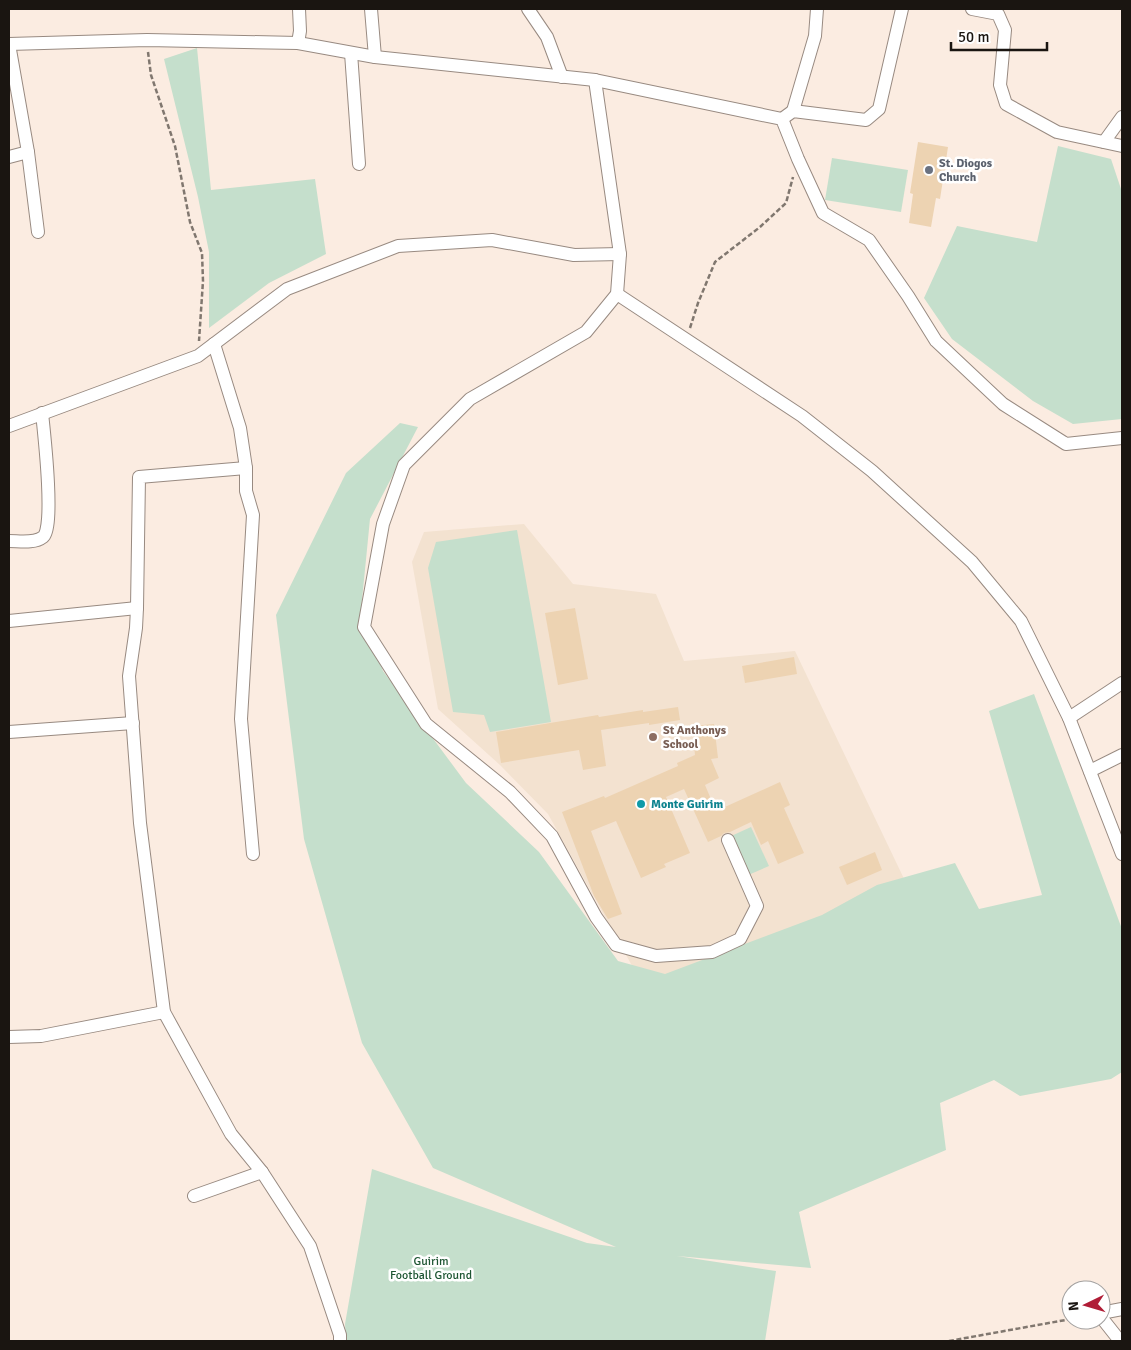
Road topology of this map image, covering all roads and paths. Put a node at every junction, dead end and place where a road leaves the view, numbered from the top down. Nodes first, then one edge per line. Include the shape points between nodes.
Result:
1 (299, 9) edge
2 (370, 9) edge
3 (528, 9) edge
4 (817, 9) edge
5 (902, 9) edge
6 (972, 9) edge
7 (147, 40) junction
8 (298, 43) junction
9 (9, 44) edge
10 (351, 52) junction
11 (375, 57) junction
12 (562, 77) junction
13 (595, 80) junction
14 (793, 111) junction
15 (1122, 117) edge
16 (782, 119) junction
17 (1104, 142) junction
18 (1122, 146) edge
19 (28, 152) junction
20 (9, 157) edge
21 (798, 159) junction
22 (359, 164) dead end
23 (38, 232) dead end
24 (620, 254) junction
25 (617, 294) junction
26 (687, 340) junction
27 (214, 344) junction
28 (198, 356) junction
29 (42, 413) junction
30 (9, 426) edge
31 (1122, 438) edge
32 (246, 468) junction
33 (9, 541) edge
34 (137, 608) junction
35 (9, 621) edge
36 (1122, 683) edge
37 (1069, 718) junction
38 (133, 724) junction
39 (9, 732) edge
40 (1122, 755) edge
41 (1090, 770) junction
42 (728, 840) dead end
43 (253, 854) dead end
44 (1122, 854) edge
45 (164, 1012) junction
46 (9, 1037) edge
47 (262, 1172) junction
48 (194, 1196) dead end
49 (1061, 1321) edge
50 (1111, 1330) edge
51 (340, 1341) edge
52 (949, 1341) edge
53 (1120, 1341) edge

1 - 8 street
2 - 11 street
3 - 12 street via 547,37
4 - 14 street via 815,36
5 - 14 street via 879,109 866,120
6 - 17 street via 998,14 1005,30 1000,85 1006,104 1057,132
7 - 8 street
7 - 9 street
7 - 28 path via 151,75 174,146 190,222 202,253
8 - 10 street
9 - 19 street
10 - 11 street
10 - 22 street
11 - 12 street
12 - 13 street
13 - 16 street
13 - 24 street
14 - 16 street
15 - 17 street
16 - 21 street
17 - 18 street
19 - 20 street
19 - 23 street
21 - 26 path via 786,203 715,262
21 - 31 street via 823,213 869,240 936,341 1003,404 1066,444
24 - 25 street
24 - 27 street via 574,255 492,240 398,246 287,289
25 - 26 street
25 - 42 street via 586,332 470,399 404,464 383,524 364,628 426,724 510,792 552,836 596,917 616,945 656,956 712,952 740,939 757,906
26 - 37 street via 802,416 872,471 972,562 1021,621
27 - 28 street
27 - 32 street via 240,428
28 - 29 street
29 - 30 street
29 - 33 street via 49,504 46,534 32,541
32 - 34 street via 139,477
32 - 43 street via 246,491 253,515 242,719
34 - 35 street
34 - 38 street via 129,676
36 - 37 street
37 - 41 street
38 - 39 street
38 - 45 street via 140,823
40 - 41 street
41 - 44 street
45 - 46 street via 42,1036
45 - 47 street via 231,1134
47 - 48 street
47 - 51 street via 310,1246
49 - 52 path
50 - 53 street

